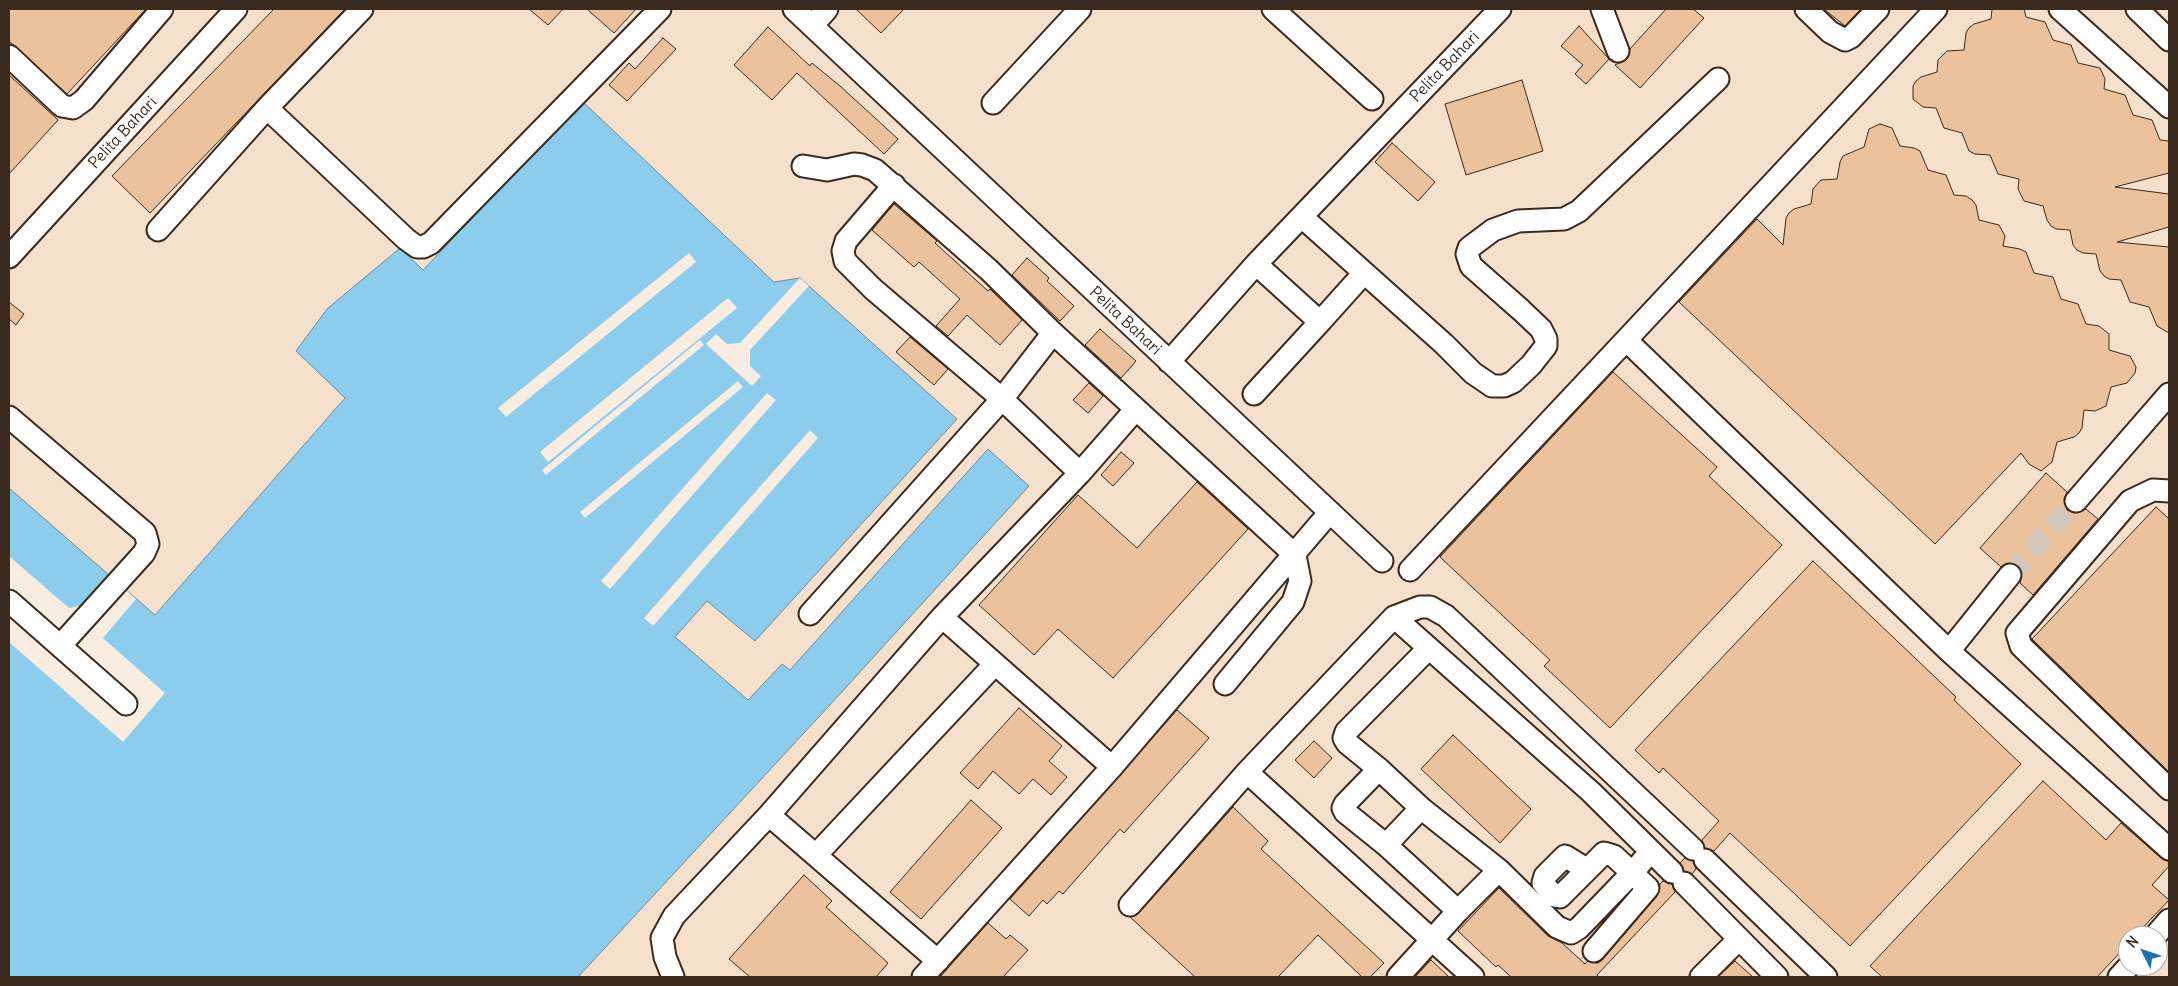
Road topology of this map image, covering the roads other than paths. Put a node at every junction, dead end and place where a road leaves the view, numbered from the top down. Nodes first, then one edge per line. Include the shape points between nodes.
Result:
1 (162, 9) edge
2 (236, 9) edge
3 (362, 9) edge
4 (660, 9) edge
5 (794, 9) edge
6 (827, 9) edge
7 (1080, 9) edge
8 (1273, 9) edge
9 (1500, 9) edge
10 (1602, 9) edge
11 (1806, 9) edge
12 (1878, 9) edge
13 (1936, 9) edge
14 (2060, 9) edge
15 (2137, 9) edge
16 (812, 26) junction
17 (2169, 40) edge
18 (1618, 51) dead end
19 (9, 56) edge
20 (1718, 79) dead end
21 (1372, 99) dead end
22 (993, 103) dead end
23 (2169, 107) edge
24 (267, 108) junction
25 (803, 166) dead end
26 (894, 185) junction
27 (1302, 218) junction
28 (158, 230) dead end
29 (9, 257) edge
30 (1256, 264) junction
31 (1364, 273) junction
32 (1320, 322) junction
33 (1053, 333) junction
34 (1626, 340) junction
35 (1169, 362) junction
36 (1254, 394) dead end
37 (2169, 394) edge
38 (1002, 399) junction
39 (1136, 408) junction
40 (9, 418) edge
41 (1080, 473) junction
42 (2169, 491) edge
43 (2076, 501) tunnel mouth
44 (1330, 512) junction
45 (1295, 555) junction
46 (1382, 560) dead end
47 (1410, 570) dead end
48 (2010, 575) tunnel mouth
49 (9, 601) edge
50 (810, 614) dead end
51 (942, 617) junction
52 (1394, 617) junction
53 (60, 646) junction
54 (1427, 650) junction
55 (1949, 651) junction
56 (995, 664) junction
57 (1225, 684) dead end
58 (126, 704) dead end
59 (1554, 718) junction
60 (1532, 741) junction
61 (1112, 767) junction
62 (1378, 769) junction
63 (1247, 772) junction
64 (2169, 789) edge
65 (1421, 808) junction
66 (769, 815) junction
67 (1386, 845) junction
68 (2169, 849) edge
69 (1651, 851) junction
70 (816, 855) junction
71 (1586, 869) dead end
72 (1499, 870) junction
73 (1634, 872) junction
74 (1130, 905) dead end
75 (1458, 911) junction
76 (1739, 939) junction
77 (1433, 940) junction
78 (1594, 951) dead end
79 (938, 961) junction
80 (673, 977) edge
81 (923, 977) edge
82 (1398, 977) edge
83 (1473, 977) edge
84 (1701, 977) edge
85 (1777, 977) edge
86 (1826, 977) edge

1 - 19 lane via 84,100 73,108 62,106
2 - 29 lane, Pelita Bahari
3 - 24 lane
4 - 24 lane via 431,243 423,247 417,247 406,239
5 - 16 lane, Pelita Bahari
6 - 16 lane
7 - 22 lane
8 - 21 lane
9 - 27 lane, Pelita Bahari
10 - 18 lane
11 - 12 lane via 1830,32 1845,40 1852,37
13 - 34 lane
14 - 23 lane
15 - 17 lane
16 - 35 lane, Pelita Bahari
20 - 31 lane via 1579,211 1564,219 1518,221 1493,230 1469,248 1467,254 1471,266 1534,323 1546,339 1546,346 1531,365 1512,382 1492,386 1473,373
24 - 28 lane
25 - 26 lane via 827,170 862,164
26 - 33 lane via 989,270
26 - 38 lane via 846,242 845,261 873,289
27 - 30 lane, Pelita Bahari
27 - 31 lane
30 - 32 lane
30 - 35 lane, Pelita Bahari
31 - 32 lane
32 - 36 lane
33 - 38 lane
33 - 39 lane
34 - 47 lane
34 - 55 lane
35 - 44 lane
37 - 43 lane
38 - 41 lane
38 - 50 lane
39 - 41 lane
39 - 45 lane
40 - 53 lane via 145,533 148,544 144,553
41 - 51 lane
42 - 64 lane via 2153,490 2130,501 2017,633 2021,646
44 - 45 lane
44 - 46 lane
45 - 57 lane via 1300,580 1293,602
45 - 61 lane
48 - 55 lane
49 - 53 lane
51 - 56 lane
51 - 66 lane
52 - 54 lane
52 - 59 lane via 1420,606 1430,607 1446,616
52 - 63 lane
53 - 58 lane
54 - 60 lane
54 - 62 lane via 1346,732 1347,744
55 - 68 lane
56 - 61 lane
56 - 70 lane
59 - 60 lane
59 - 86 lane
60 - 69 lane via 1591,792
61 - 79 lane
62 - 65 lane
62 - 67 lane via 1343,808
63 - 74 lane
63 - 77 lane
65 - 67 lane
65 - 72 lane
66 - 70 lane
66 - 80 lane via 674,916 662,938
67 - 75 lane
69 - 73 lane
69 - 76 lane
70 - 79 lane
71 - 73 lane via 1604,853 1614,856
72 - 73 lane via 1556,927 1571,933
72 - 75 lane
73 - 78 lane via 1647,885 1647,891
75 - 77 lane
76 - 84 lane
76 - 85 lane
77 - 82 lane
77 - 83 lane
79 - 81 lane

